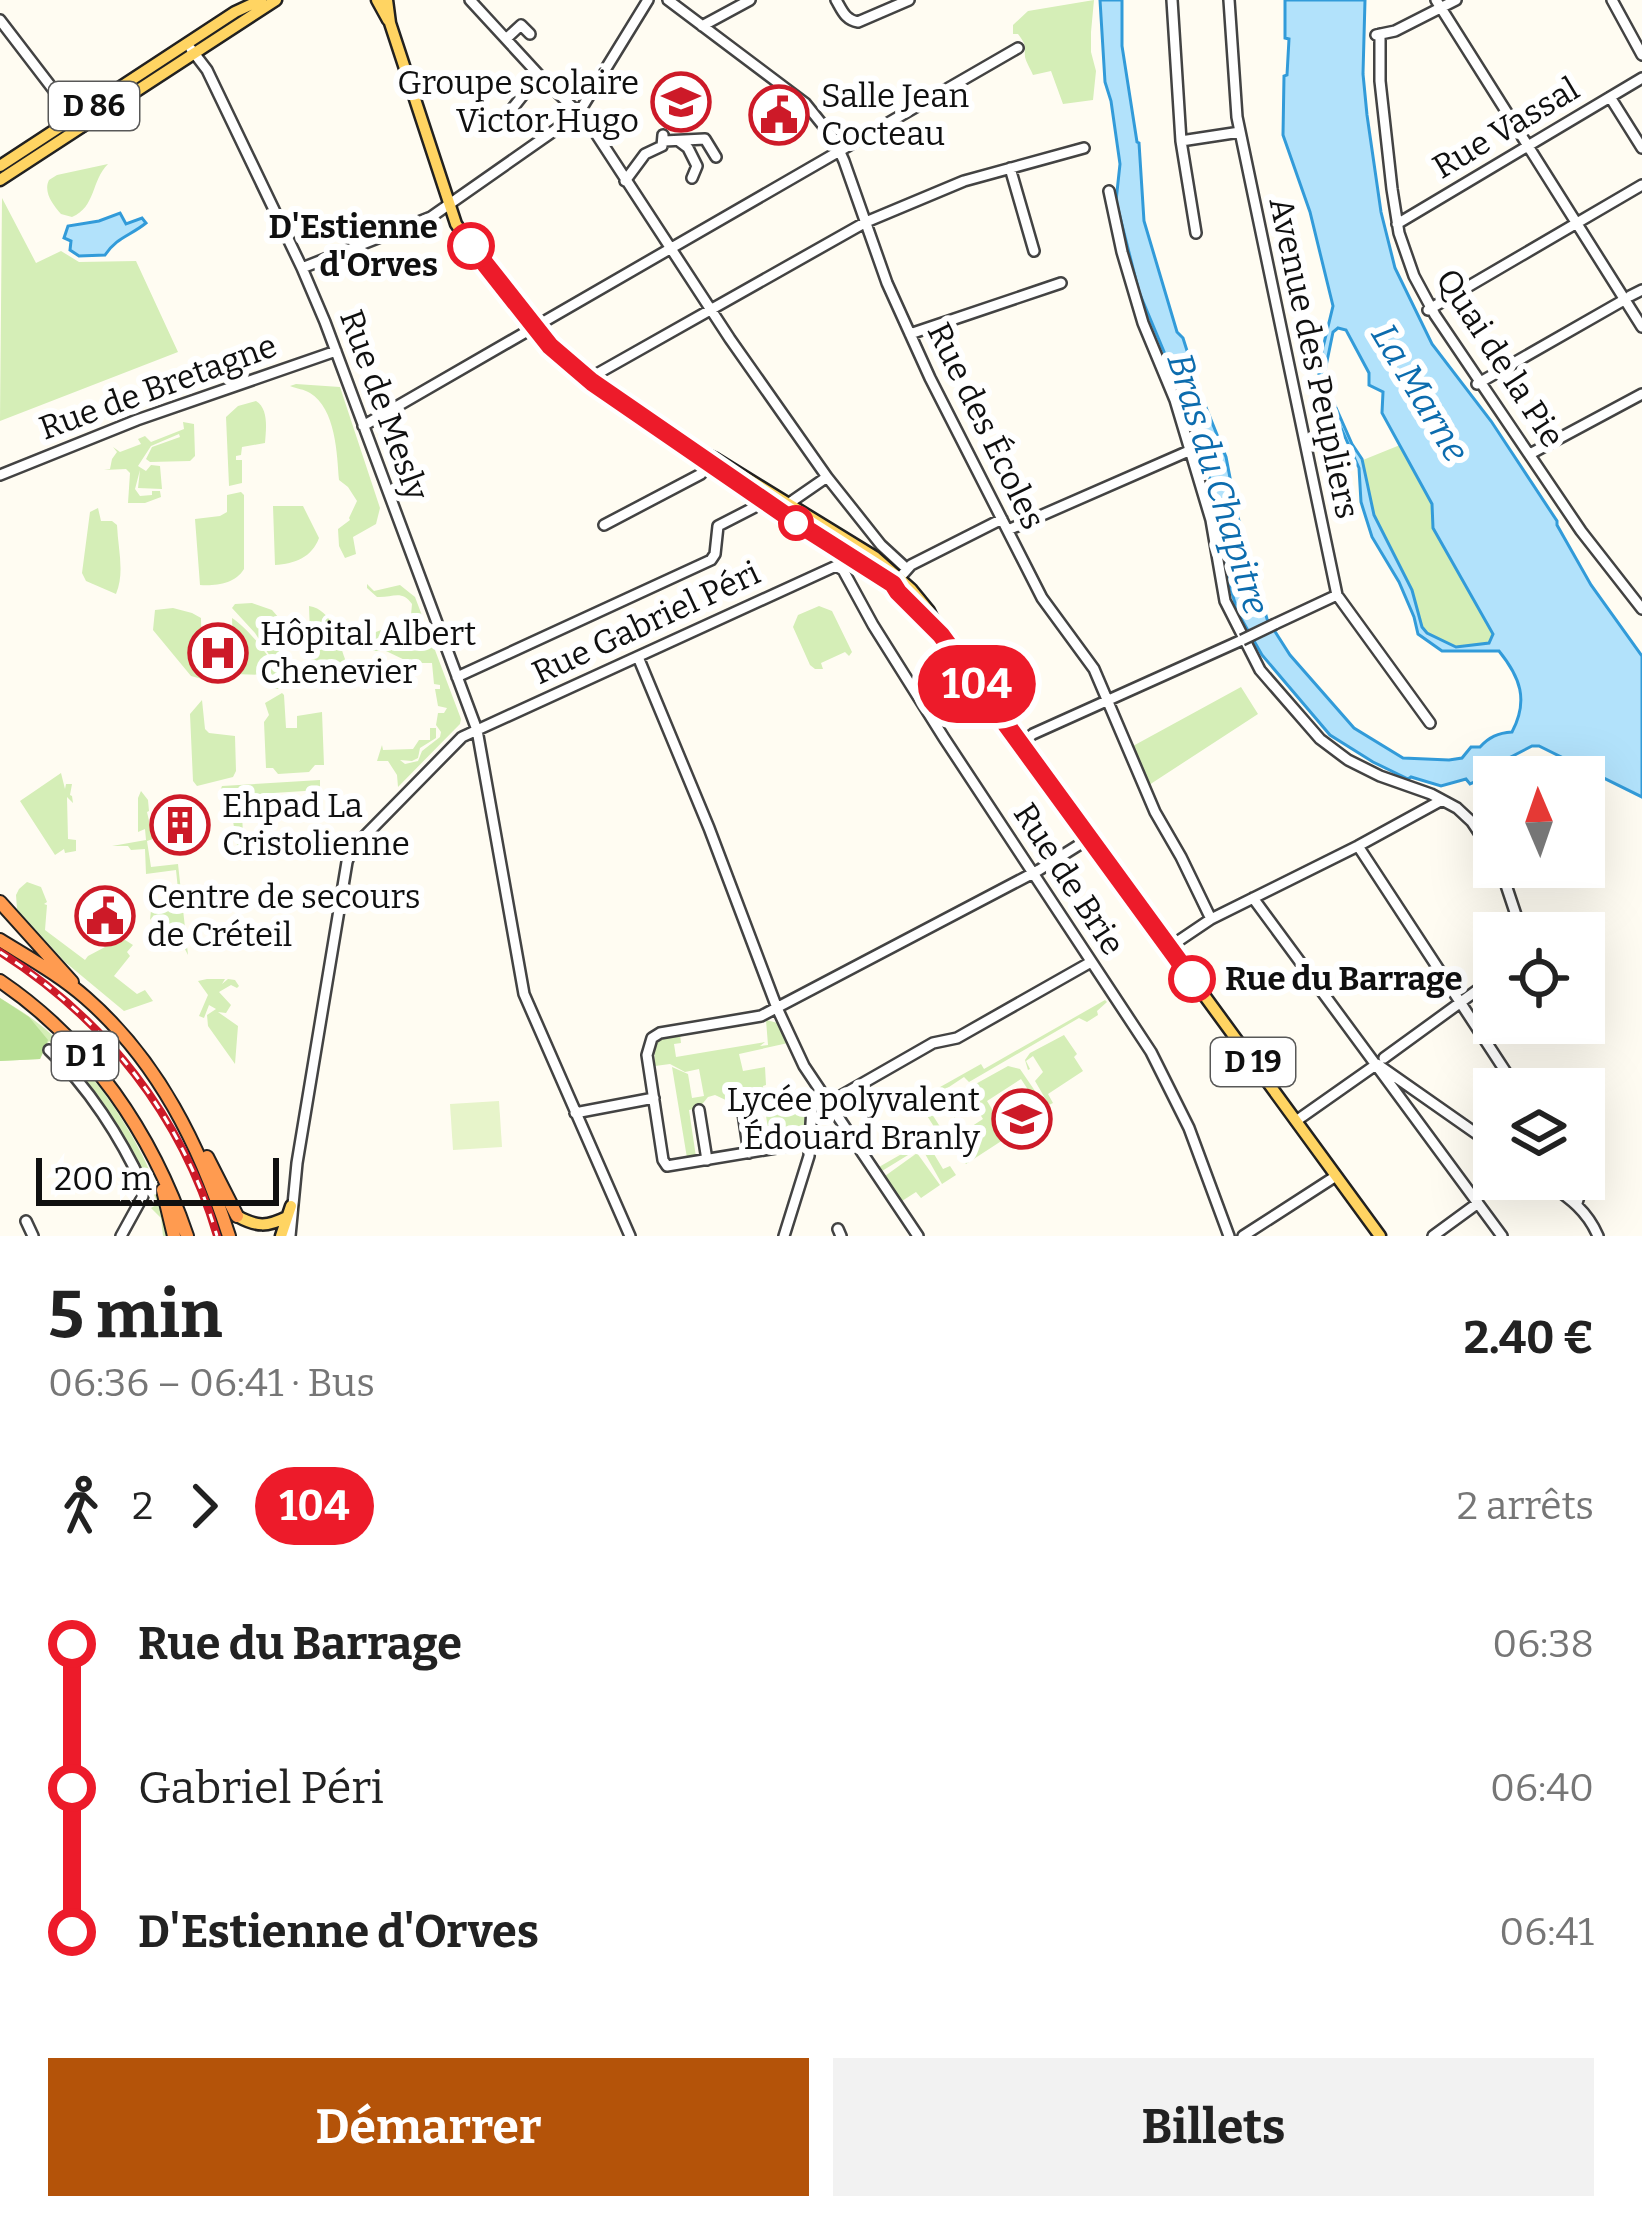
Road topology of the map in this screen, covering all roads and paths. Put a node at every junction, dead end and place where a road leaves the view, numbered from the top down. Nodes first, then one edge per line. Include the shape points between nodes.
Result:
1 (261, 0) edge
2 (276, 0) edge
3 (376, 0) edge
4 (387, 0) edge
5 (470, 0) edge
6 (648, 0) edge
7 (668, 0) edge
8 (750, 0) edge
9 (836, 0) edge
10 (909, 0) edge
11 (1172, 0) edge
12 (1229, 0) edge
13 (1456, 0) edge
14 (1612, 0) edge
15 (1439, 4) edge
16 (0, 20) edge
17 (390, 23) junction
18 (702, 26) junction
19 (530, 34) dead end
20 (506, 40) junction
21 (1018, 48) dead end
22 (190, 49) junction
23 (1642, 55) edge
24 (538, 75) junction
25 (1642, 78) edge
26 (1610, 97) junction
27 (508, 114) dead end
28 (578, 114) junction
29 (78, 123) junction
30 (1240, 132) junction
31 (1181, 141) junction
32 (680, 142) junction
33 (1528, 146) junction
34 (1084, 148) dead end
35 (1642, 148) edge
36 (840, 151) junction
37 (716, 157) dead end
38 (0, 166) edge
39 (1010, 168) junction
40 (692, 178) dead end
41 (0, 180) edge
42 (626, 181) junction
43 (1642, 185) edge
44 (1109, 191) dead end
45 (449, 204) junction
46 (866, 222) junction
47 (1578, 223) junction
48 (1397, 224) junction
49 (1196, 233) dead end
50 (670, 249) junction
51 (1034, 251) dead end
52 (302, 268) junction
53 (1061, 283) dead end
54 (1642, 290) edge
55 (1627, 298) junction
56 (1429, 309) junction
57 (711, 310) junction
58 (1642, 327) edge
59 (534, 328) junction
60 (910, 334) junction
61 (336, 351) junction
62 (595, 375) dead end
63 (1478, 383) junction
64 (1642, 394) edge
65 (364, 426) junction
66 (691, 448) junction
67 (1191, 450) junction
68 (1530, 454) junction
69 (709, 464) junction
70 (0, 476) edge
71 (827, 477) junction
72 (760, 499) junction
73 (788, 504) junction
74 (1005, 524) junction
75 (604, 525) dead end
76 (850, 539) junction
77 (843, 553) junction
78 (836, 566) junction
79 (900, 577) junction
80 (1337, 595) junction
81 (1642, 608) edge
82 (638, 657) junction
83 (457, 677) junction
84 (1107, 701) junction
85 (1430, 723) dead end
86 (477, 730) junction
87 (1021, 743) junction
88 (1442, 800) junction
89 (1473, 824) edge
90 (1090, 838) junction
91 (1358, 846) junction
92 (1032, 872) junction
93 (1253, 898) junction
94 (0, 902) edge
95 (1211, 919) junction
96 (0, 940) edge
97 (1168, 948) junction
98 (1091, 962) junction
99 (0, 986) edge
100 (1473, 994) edge
101 (84, 996) junction
102 (1461, 1003) junction
103 (777, 1008) junction
104 (49, 1050) dead end
105 (1381, 1061) junction
106 (1503, 1068) edge
107 (654, 1098) junction
108 (827, 1099) junction
109 (741, 1100) dead end
110 (699, 1110) dead end
111 (575, 1113) junction
112 (1296, 1121) junction
113 (1473, 1130) edge
114 (192, 1137) junction
115 (810, 1139) junction
116 (150, 1148) junction
117 (749, 1153) junction
118 (707, 1160) junction
119 (1336, 1177) junction
120 (1573, 1200) edge
121 (1576, 1202) joint
122 (1478, 1203) junction
123 (289, 1211) junction
124 (237, 1216) junction
125 (26, 1221) dead end
126 (33, 1236) edge
127 (121, 1236) edge
128 (174, 1236) edge
129 (187, 1236) edge
130 (229, 1236) edge
131 (248, 1236) edge
132 (286, 1236) edge
133 (631, 1236) edge
134 (784, 1236) edge
135 (918, 1236) edge
136 (1229, 1236) edge
137 (1243, 1236) edge
138 (1380, 1236) edge
139 (1432, 1236) edge
140 (1502, 1236) edge
141 (1598, 1236) edge

1 - 22 main road, D 86
2 - 22 main road, D 86
3 - 17 main road, D 19
4 - 17 main road, D 19
5 - 20 street
6 - 28 street
7 - 18 street, Rue des Écoles
8 - 18 street
9 - 10 street via 858,22
11 - 31 street
12 - 30 street, Avenue des Peupliers
13 - 15 street
14 - 23 street
15 - 33 street
15 - 48 street, Quai de la Pie via 1378,35
16 - 29 street
17 - 45 main road, D 19
18 - 36 street, Rue des Écoles via 805,104
19 - 20 street via 519,20
20 - 24 street
21 - 36 street
22 - 29 main road, D 86
22 - 52 street, Rue de Mesly
24 - 27 street
24 - 28 street
25 - 26 street, Rue Vassal
26 - 33 street, Rue Vassal
26 - 35 street
28 - 42 street
28 - 45 street
29 - 38 main road, D 86
29 - 41 main road, D 86
30 - 31 street
30 - 80 street, Avenue des Peupliers
31 - 49 street
32 - 37 street via 705,140
32 - 40 street via 697,166
32 - 42 street via 664,138
33 - 47 street
33 - 48 street, Rue Vassal
34 - 39 street
36 - 46 street, Rue des Écoles
36 - 50 street
39 - 46 street
39 - 51 street
42 - 50 street
43 - 47 street
44 - 67 street via 1143,323
45 - 52 street
45 - 59 main road, D 19 via 469,244
46 - 57 street
46 - 60 street, Rue des Écoles
47 - 55 street
47 - 56 street
48 - 56 street, Quai de la Pie
50 - 57 street
50 - 59 street
52 - 61 street, Rue de Mesly
53 - 60 street
54 - 55 street
55 - 58 street
55 - 63 street
56 - 63 street, Quai de la Pie
57 - 62 street
57 - 71 street
59 - 65 street
59 - 66 main road, D 19 via 592,382
60 - 74 street, Rue des Écoles
61 - 65 street, Rue de Mesly
61 - 70 street, Rue de Bretagne
63 - 68 street, Quai de la Pie
64 - 68 street
65 - 83 street, Rue de Mesly
66 - 69 main road, D 19
66 - 73 main road, D 19
67 - 74 street
67 - 88 street via 1225,601 1260,670 1348,760
68 - 81 street, Quai de la Pie
69 - 72 main road, D 19
69 - 75 street
71 - 73 street
71 - 79 street
72 - 77 main road, D 19
72 - 83 street via 718,526 711,560
73 - 76 main road, D 19
74 - 79 street
74 - 84 street, Rue des Écoles
76 - 77 street
76 - 79 main road, D 19
77 - 78 street
77 - 79 main road, D 19
78 - 82 street, Rue Gabriel Péri
78 - 92 street, Rue de Brie
79 - 87 main road, D 19
80 - 84 street, bridge
80 - 85 street
82 - 86 street, Rue Gabriel Péri
82 - 103 street
83 - 86 street, Rue de Mesly
84 - 87 street
84 - 95 street, Rue des Écoles
86 - 111 street, Rue de Mesly via 524,994
86 - 123 street, Rue Gabriel Péri via 352,849
87 - 90 main road, D 19
88 - 89 street
88 - 91 street
90 - 92 street
90 - 97 main road, D 19
91 - 93 street
91 - 102 street
92 - 98 street, Rue de Brie
92 - 103 street
93 - 95 street
93 - 105 street
94 - 101 highway
95 - 97 street
96 - 101 highway, D 1
97 - 112 main road, D 19
98 - 108 street
98 - 136 street, Rue de Brie via 1166,1079
99 - 116 highway, D 1 via 87,1058
100 - 102 street
101 - 114 highway, D 1 via 150,1069
102 - 105 street
102 - 106 street
103 - 107 street via 656,1035 647,1055
103 - 108 street
104 - 127 street via 102,1114 143,1186
105 - 112 street
105 - 113 street
105 - 122 street
107 - 111 street
107 - 118 street via 667,1166
108 - 115 street via 812,1108
108 - 135 street
109 - 117 street
110 - 118 street
111 - 133 street, Rue de Mesly
112 - 119 main road, D 19
114 - 124 highway
114 - 130 highway, D 1
115 - 117 street
115 - 134 street
116 - 128 highway
116 - 129 highway, D 1
117 - 118 street
119 - 137 street
119 - 138 main road, D 19
120 - 121 street
121 - 141 street
122 - 139 street
122 - 140 street
123 - 124 main road via 261,1226
123 - 132 main road
124 - 131 main road
125 - 126 street

